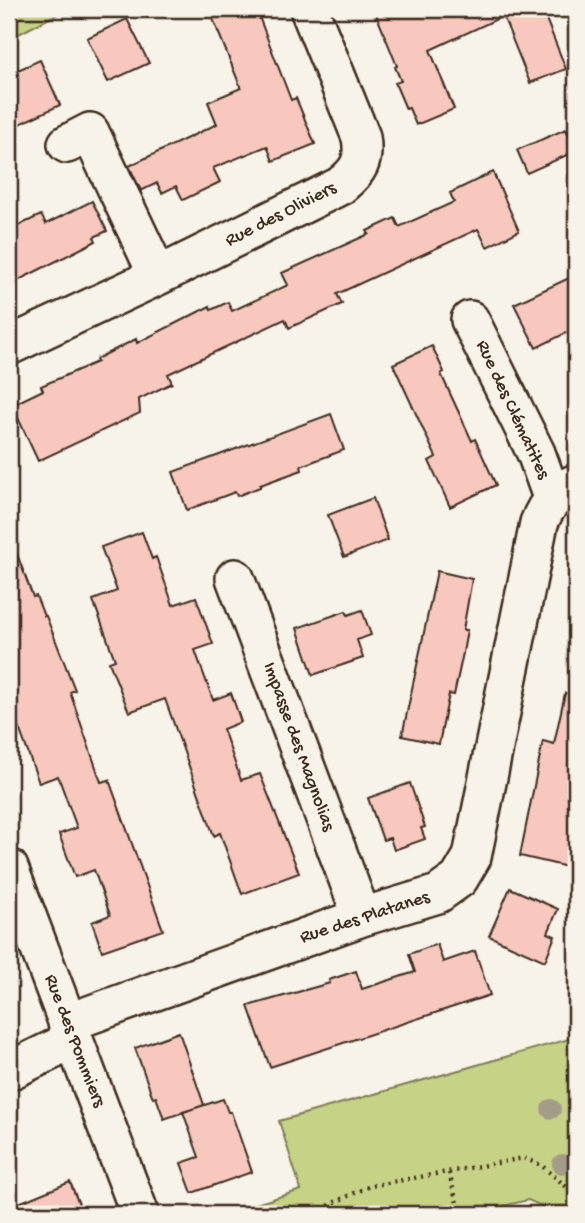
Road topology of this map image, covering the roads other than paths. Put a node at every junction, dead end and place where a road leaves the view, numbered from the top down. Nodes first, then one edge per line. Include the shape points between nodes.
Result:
1 (309, 9) edge
2 (67, 144) dead end
3 (158, 276) junction
4 (470, 320) dead end
5 (9, 346) edge
6 (564, 491) edge
7 (235, 578) dead end
8 (9, 867) edge
9 (362, 917) junction
10 (70, 1032) junction
11 (9, 1071) edge
12 (140, 1214) edge

1 - 3 street, Rue des Oliviers via 361,137 362,163 340,186
2 - 3 street via 90,132
3 - 5 street, Rue des Oliviers
4 - 6 street, Rue des Clématites via 536,453
6 - 9 street, Rue des Platanes via 545,508 539,523 472,857 459,879 438,894
7 - 9 street, Impasse des Magnolias
8 - 10 street, Rue des Pommiers
9 - 10 street, Rue des Platanes
10 - 11 street, Rue des Platanes
10 - 12 street, Rue des Pommiers

